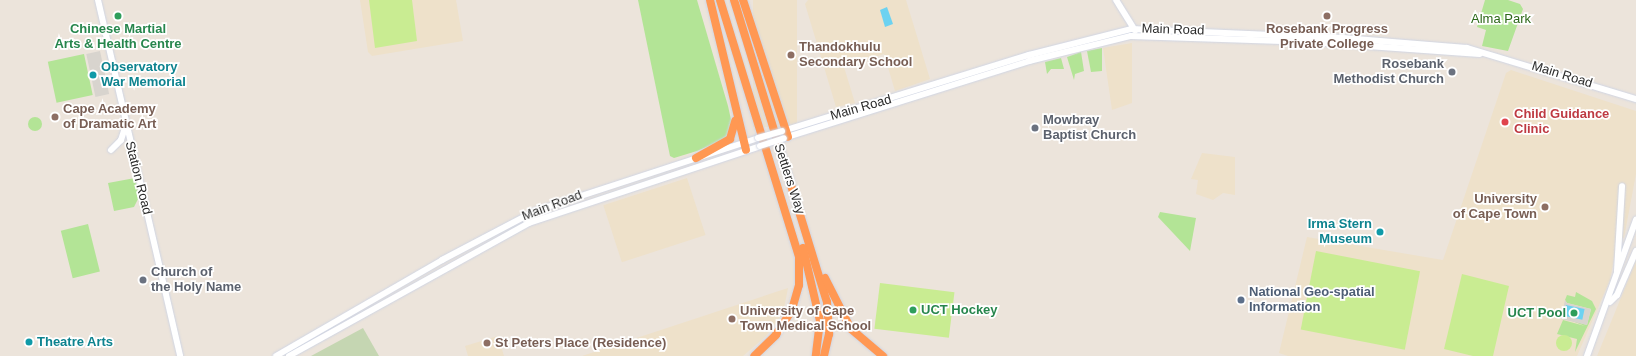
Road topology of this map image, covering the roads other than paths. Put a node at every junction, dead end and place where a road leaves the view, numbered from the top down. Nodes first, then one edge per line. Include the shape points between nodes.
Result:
1 (98, 0) edge
2 (710, 0) edge
3 (720, 0) edge
4 (734, 0) edge
5 (743, 0) edge
6 (1116, 0) edge
7 (1135, 32) junction
8 (732, 97) junction
9 (1636, 99) edge
10 (125, 124) junction
11 (785, 134) junction
12 (745, 147) junction
13 (111, 150) dead end
14 (705, 155) junction
15 (696, 158) junction
16 (707, 163) junction
17 (778, 180) junction
18 (1622, 186) dead end
19 (1636, 220) edge
20 (462, 249) junction
21 (1636, 251) edge
22 (466, 257) junction
23 (814, 258) junction
24 (426, 269) junction
25 (429, 276) junction
26 (1608, 303) junction
27 (180, 356) edge
28 (276, 356) edge
29 (289, 356) edge
30 (754, 356) edge
31 (816, 356) edge
32 (824, 356) edge
33 (883, 356) edge
34 (1587, 356) edge

1 - 10 main road, Station Road
2 - 8 highway
3 - 17 highway, Settlers Way
4 - 23 highway, Settlers Way
5 - 11 highway
6 - 7 main road
7 - 9 main road, Main Road via 1186,33 1487,54
7 - 11 main road, Main Road via 1016,62
8 - 12 highway
8 - 15 highway via 734,134 722,144
10 - 13 main road via 122,138
10 - 27 main road, Station Road
11 - 12 main road, Main Road, bridge via 760,146
11 - 12 main road, Main Road, bridge via 758,138
12 - 14 main road, Main Road
12 - 16 main road, Main Road
14 - 15 main road, Main Road
14 - 16 main road
15 - 20 main road, Main Road via 544,208
16 - 22 main road, Main Road via 537,219
17 - 30 highway, Settlers Way via 798,251 799,285 785,324
17 - 31 highway via 800,240 819,315 821,334
18 - 26 main road via 1621,252
19 - 26 main road
20 - 22 main road
20 - 24 main road, Main Road
21 - 26 main road via 1617,295
22 - 25 main road, Main Road
23 - 32 highway, Settlers Way via 829,313
23 - 33 highway via 851,329
24 - 25 main road
24 - 28 main road, Main Road
25 - 29 main road, Main Road
26 - 34 main road

